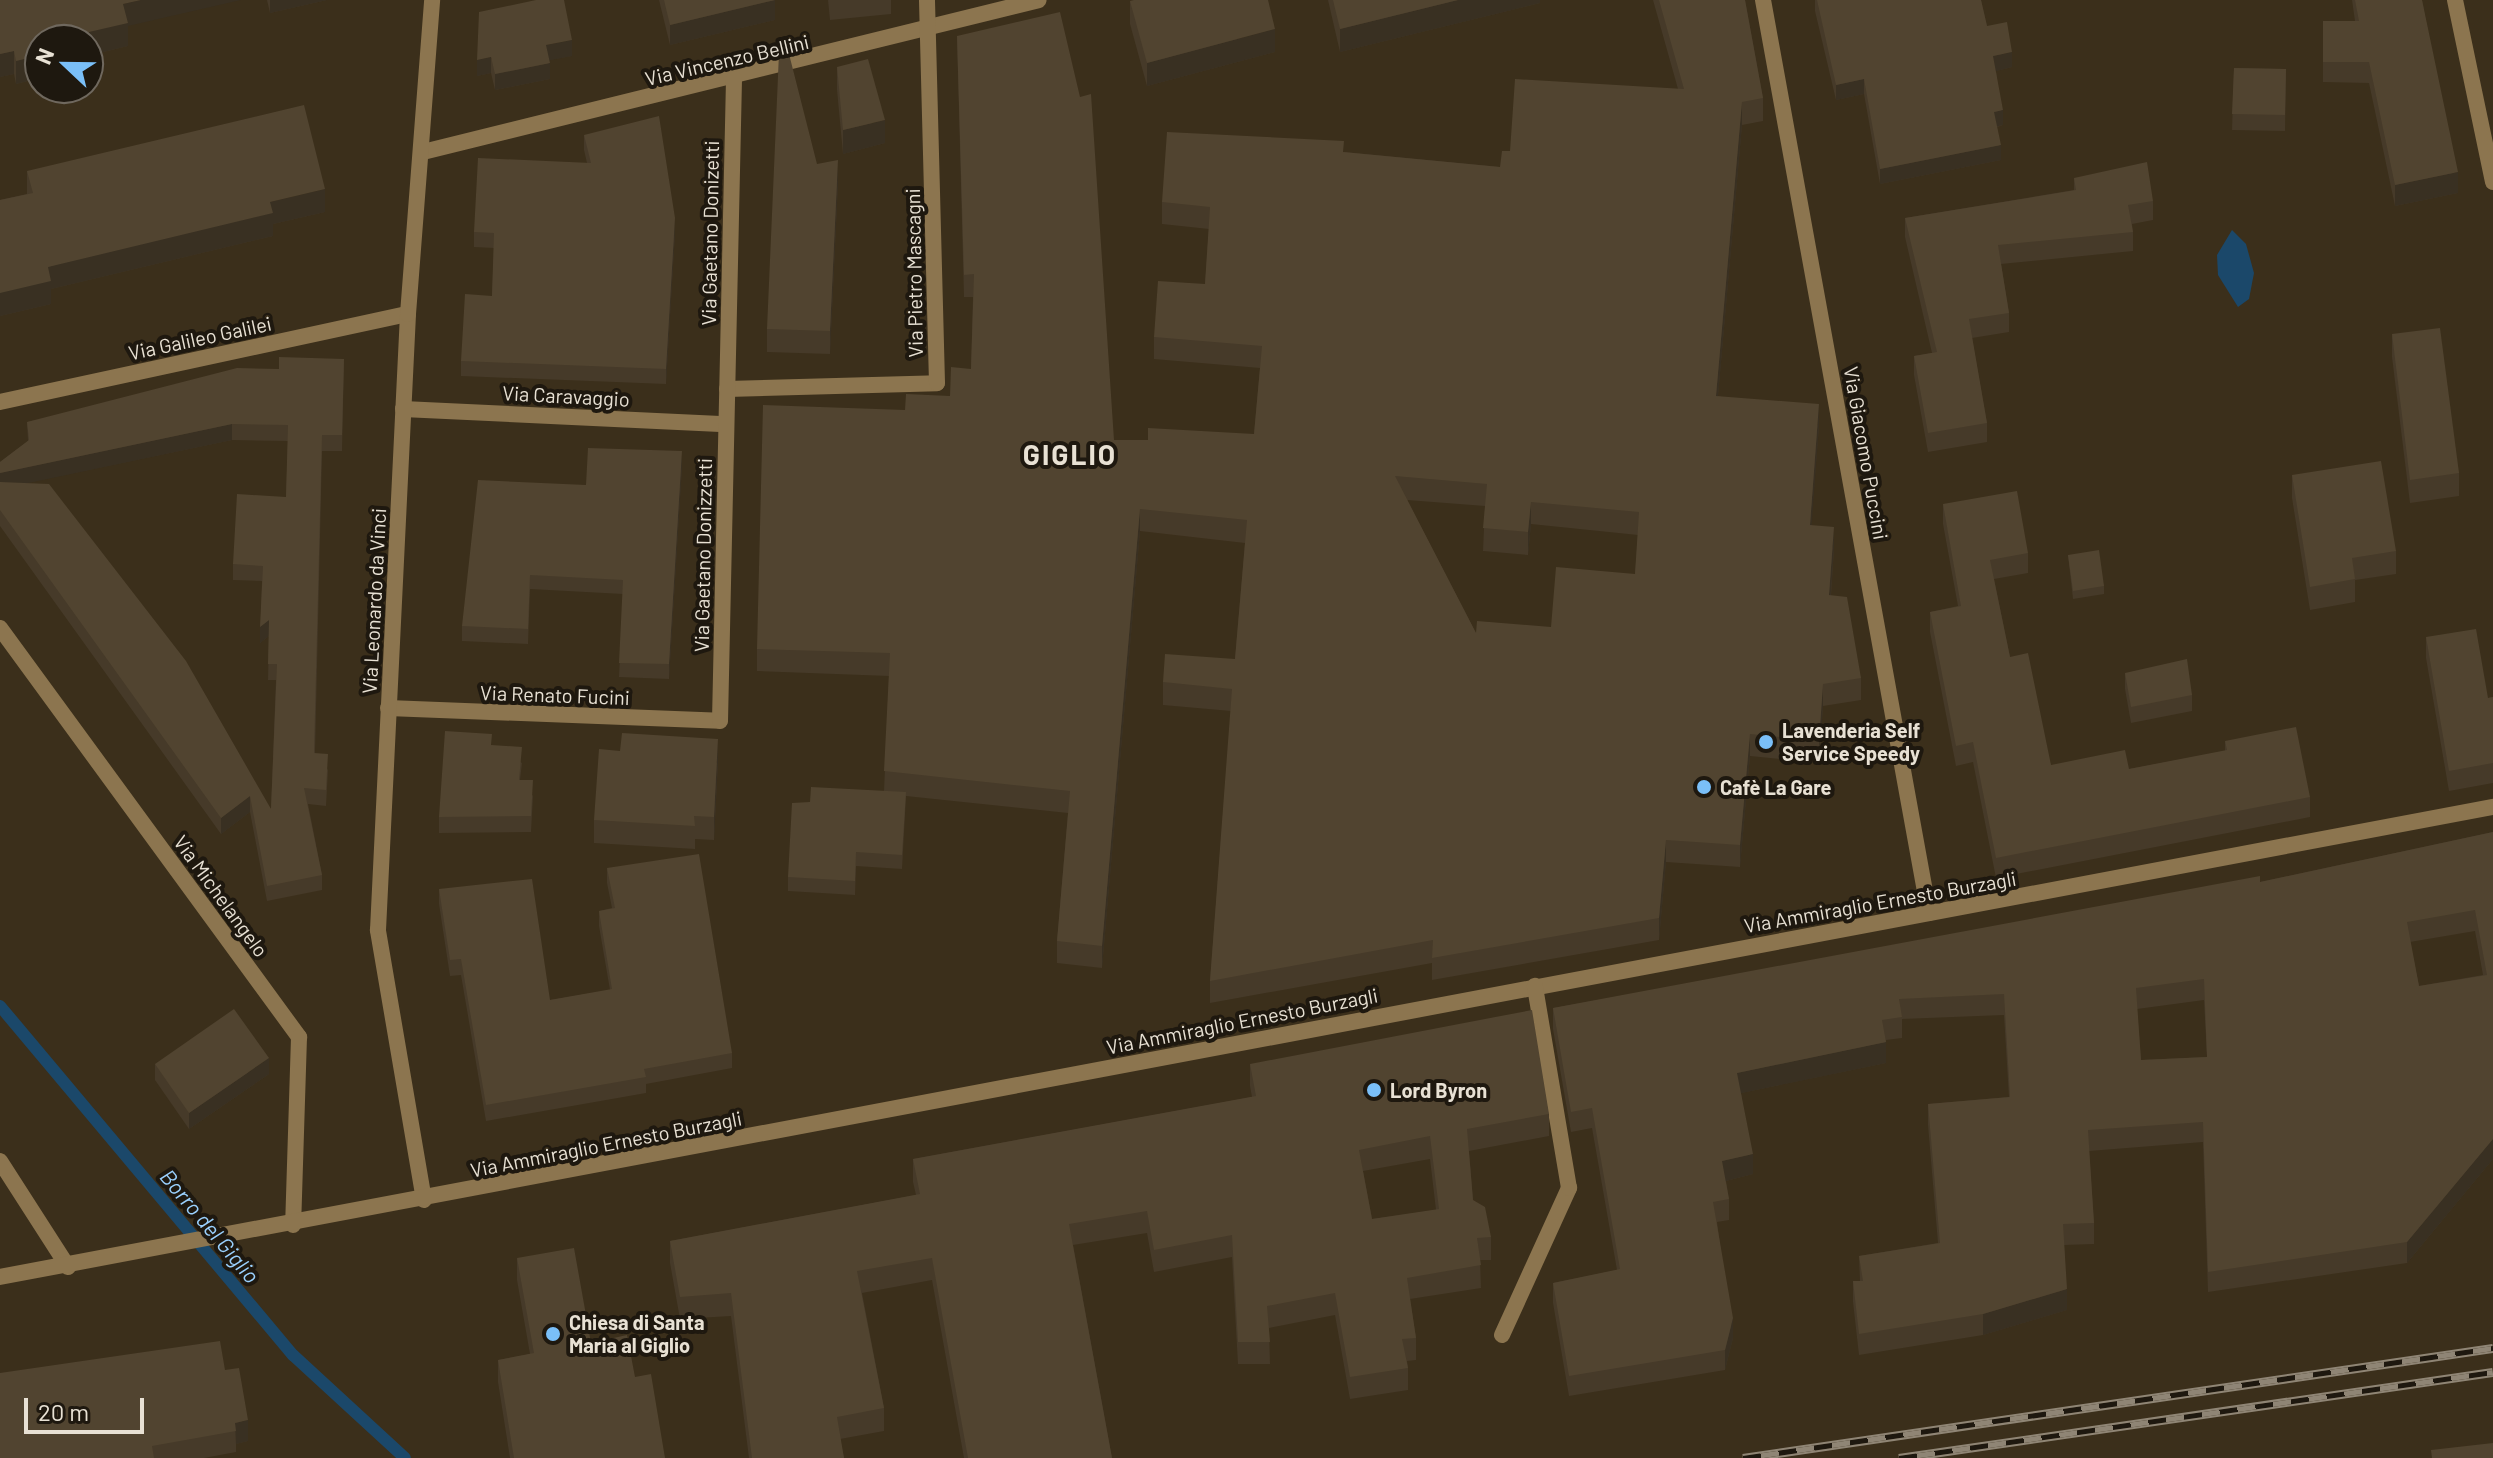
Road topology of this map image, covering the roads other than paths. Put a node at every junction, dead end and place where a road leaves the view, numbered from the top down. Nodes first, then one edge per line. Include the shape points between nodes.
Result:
1 (432, 0) edge
2 (927, 0) edge
3 (1039, 0) edge
4 (1763, 0) edge
5 (2455, 0) edge
6 (928, 33) junction
7 (734, 79) junction
8 (423, 152) junction
9 (2493, 182) edge
10 (408, 314) junction
11 (727, 389) junction
12 (0, 402) edge
13 (403, 409) junction
14 (726, 424) junction
15 (0, 628) edge
16 (388, 708) junction
17 (720, 721) joint
18 (2493, 807) edge
19 (1929, 913) junction
20 (1535, 986) junction
21 (0, 1161) edge
22 (424, 1200) junction
23 (293, 1225) junction
24 (68, 1267) junction
25 (0, 1277) edge
26 (1502, 1335) dead end

1 - 8 street, Via Leonardo da Vinci
2 - 6 street, Via Pietro Mascagni
3 - 6 street, Via Vincenzo Bellini
4 - 19 street, Via Giacomo Puccini
5 - 9 street
6 - 7 street, Via Vincenzo Bellini
6 - 11 street, Via Pietro Mascagni via 937,383
7 - 8 street, Via Vincenzo Bellini
7 - 11 street, Via Gaetano Donizetti
8 - 10 street, Via Leonardo da Vinci
10 - 12 street, Via Galileo Galilei
10 - 13 street, Via Leonardo da Vinci
11 - 14 street, Via Gaetano Donizzetti
13 - 14 street, Via Caravaggio
13 - 16 street, Via Leonardo da Vinci
14 - 17 street, Via Gaetano Donizzetti
15 - 23 street, Via Michelangelo via 299,1037
16 - 17 street, Via Renato Fucini
16 - 22 street, Via Leonardo da Vinci via 378,930
18 - 19 street, Via Ammiraglio Ernesto Burzagli
19 - 20 street, Via Ammiraglio Ernesto Burzagli
20 - 22 street, Via Ammiraglio Ernesto Burzagli
20 - 26 street via 1569,1188
21 - 24 street
22 - 23 street, Via Ammiraglio Ernesto Burzagli
23 - 24 street, Via Ammiraglio Ernesto Burzagli
24 - 25 street, Via Ammiraglio Ernesto Burzagli

